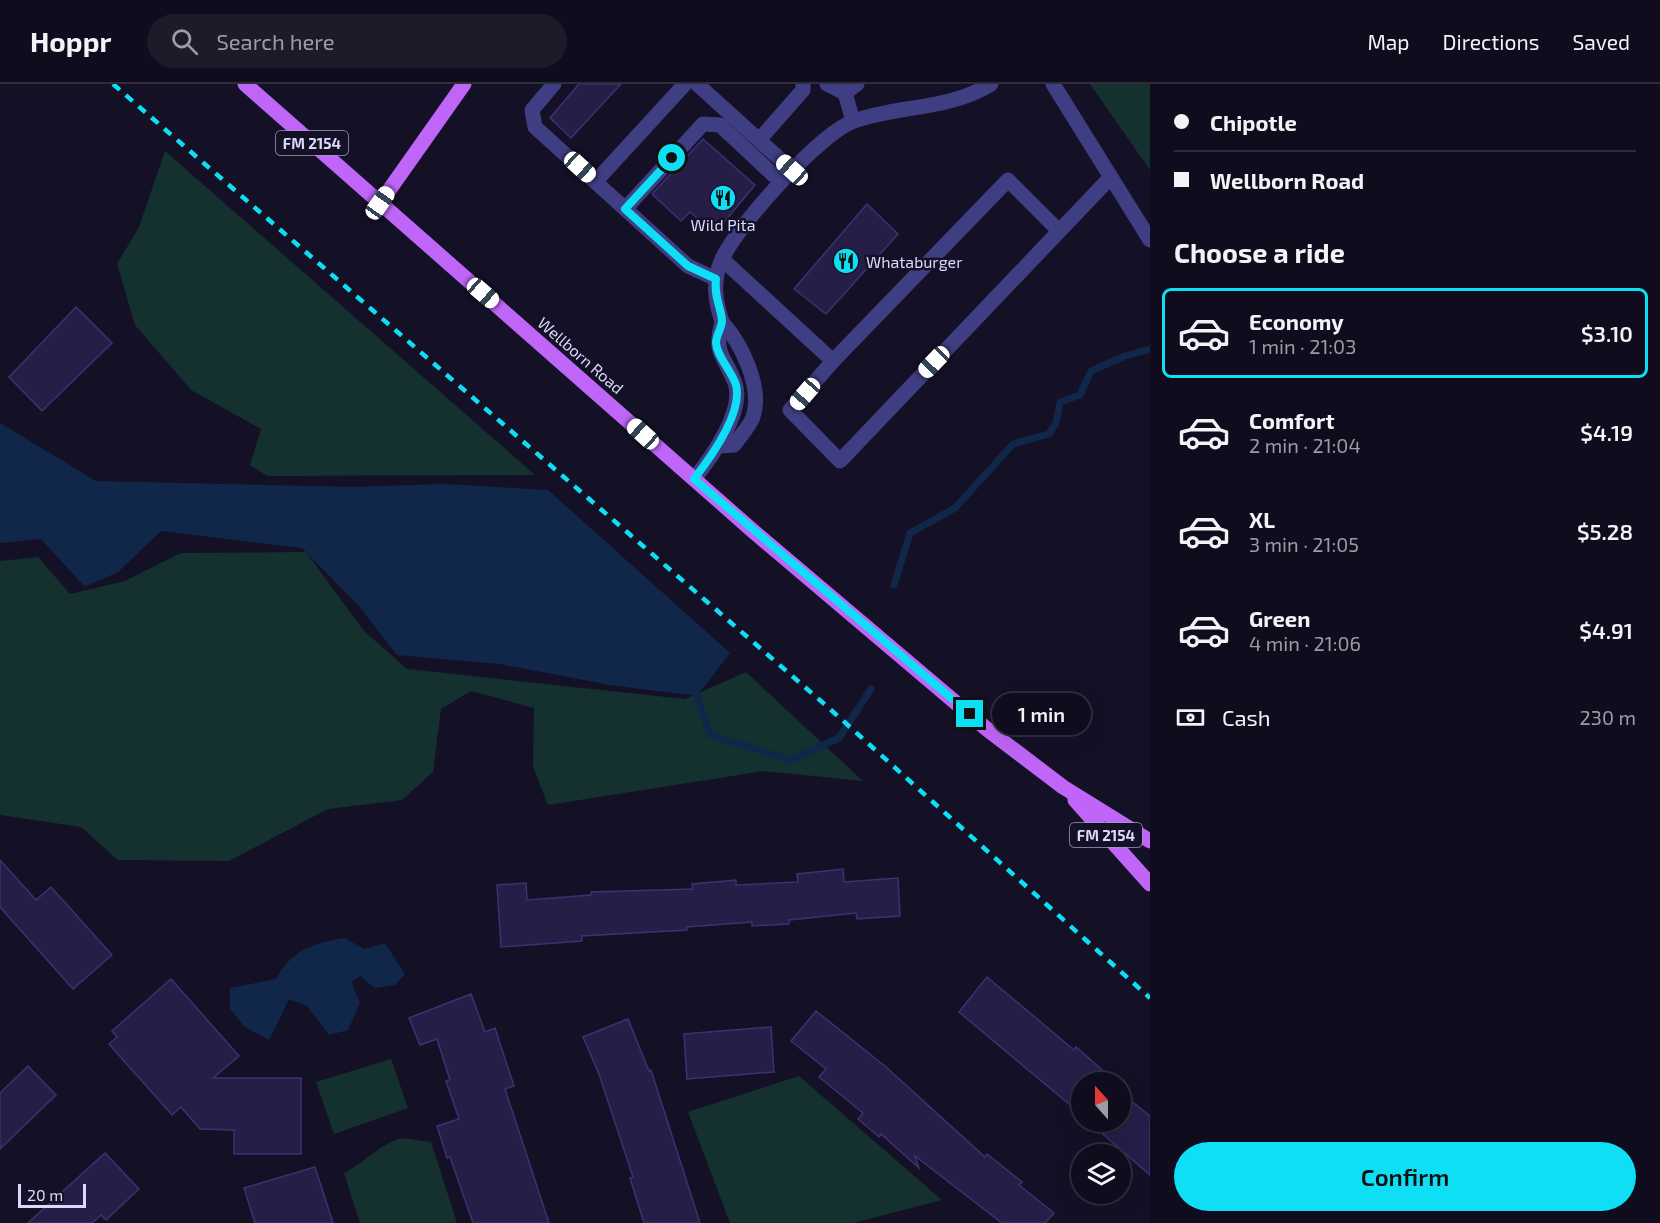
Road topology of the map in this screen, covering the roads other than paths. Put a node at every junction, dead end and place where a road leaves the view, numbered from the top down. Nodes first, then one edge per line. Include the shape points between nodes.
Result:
1 (245, 84) edge
2 (464, 84) edge
3 (554, 84) edge
4 (566, 84) edge
5 (685, 84) edge
6 (697, 84) edge
7 (803, 84) edge
8 (827, 84) edge
9 (991, 84) edge
10 (1053, 84) edge
11 (851, 88) edge
12 (978, 88) edge
13 (534, 119) junction
14 (853, 122) junction
15 (759, 140) junction
16 (792, 170) junction
17 (1110, 178) junction
18 (596, 181) junction
19 (781, 182) junction
20 (380, 203) junction
21 (625, 209) junction
22 (1059, 231) junction
23 (1150, 240) edge
24 (722, 259) junction
25 (716, 279) junction
26 (833, 361) junction
27 (694, 479) junction
28 (1063, 787) junction
29 (1150, 841) edge
30 (1150, 884) edge

1 - 20 main road, Wellborn Road / FM 2154
2 - 20 main road
3 - 13 street via 532,110
4 - 13 street
5 - 18 street
6 - 15 street
7 - 15 street via 803,90
8 - 11 street
9 - 12 street
10 - 17 street
11 - 14 street
12 - 14 street via 935,105
13 - 18 street via 535,127
14 - 16 street via 812,150
15 - 16 street
16 - 19 street
17 - 22 street
17 - 23 street
18 - 21 street
19 - 21 street via 720,125 703,124
19 - 24 street
20 - 27 main road, Wellborn Road / FM 2154
21 - 25 street via 688,266
22 - 26 street via 1008,180
22 - 26 street via 840,461 790,410
24 - 25 street
24 - 26 street
25 - 27 street via 714,296 722,322 736,338 754,389 753,417 734,445 720,446
27 - 28 main road, Wellborn Road / FM 2154 via 970,714
28 - 29 main road, Wellborn Road / FM 2154
28 - 30 main road, Wellborn Road / FM 2154

